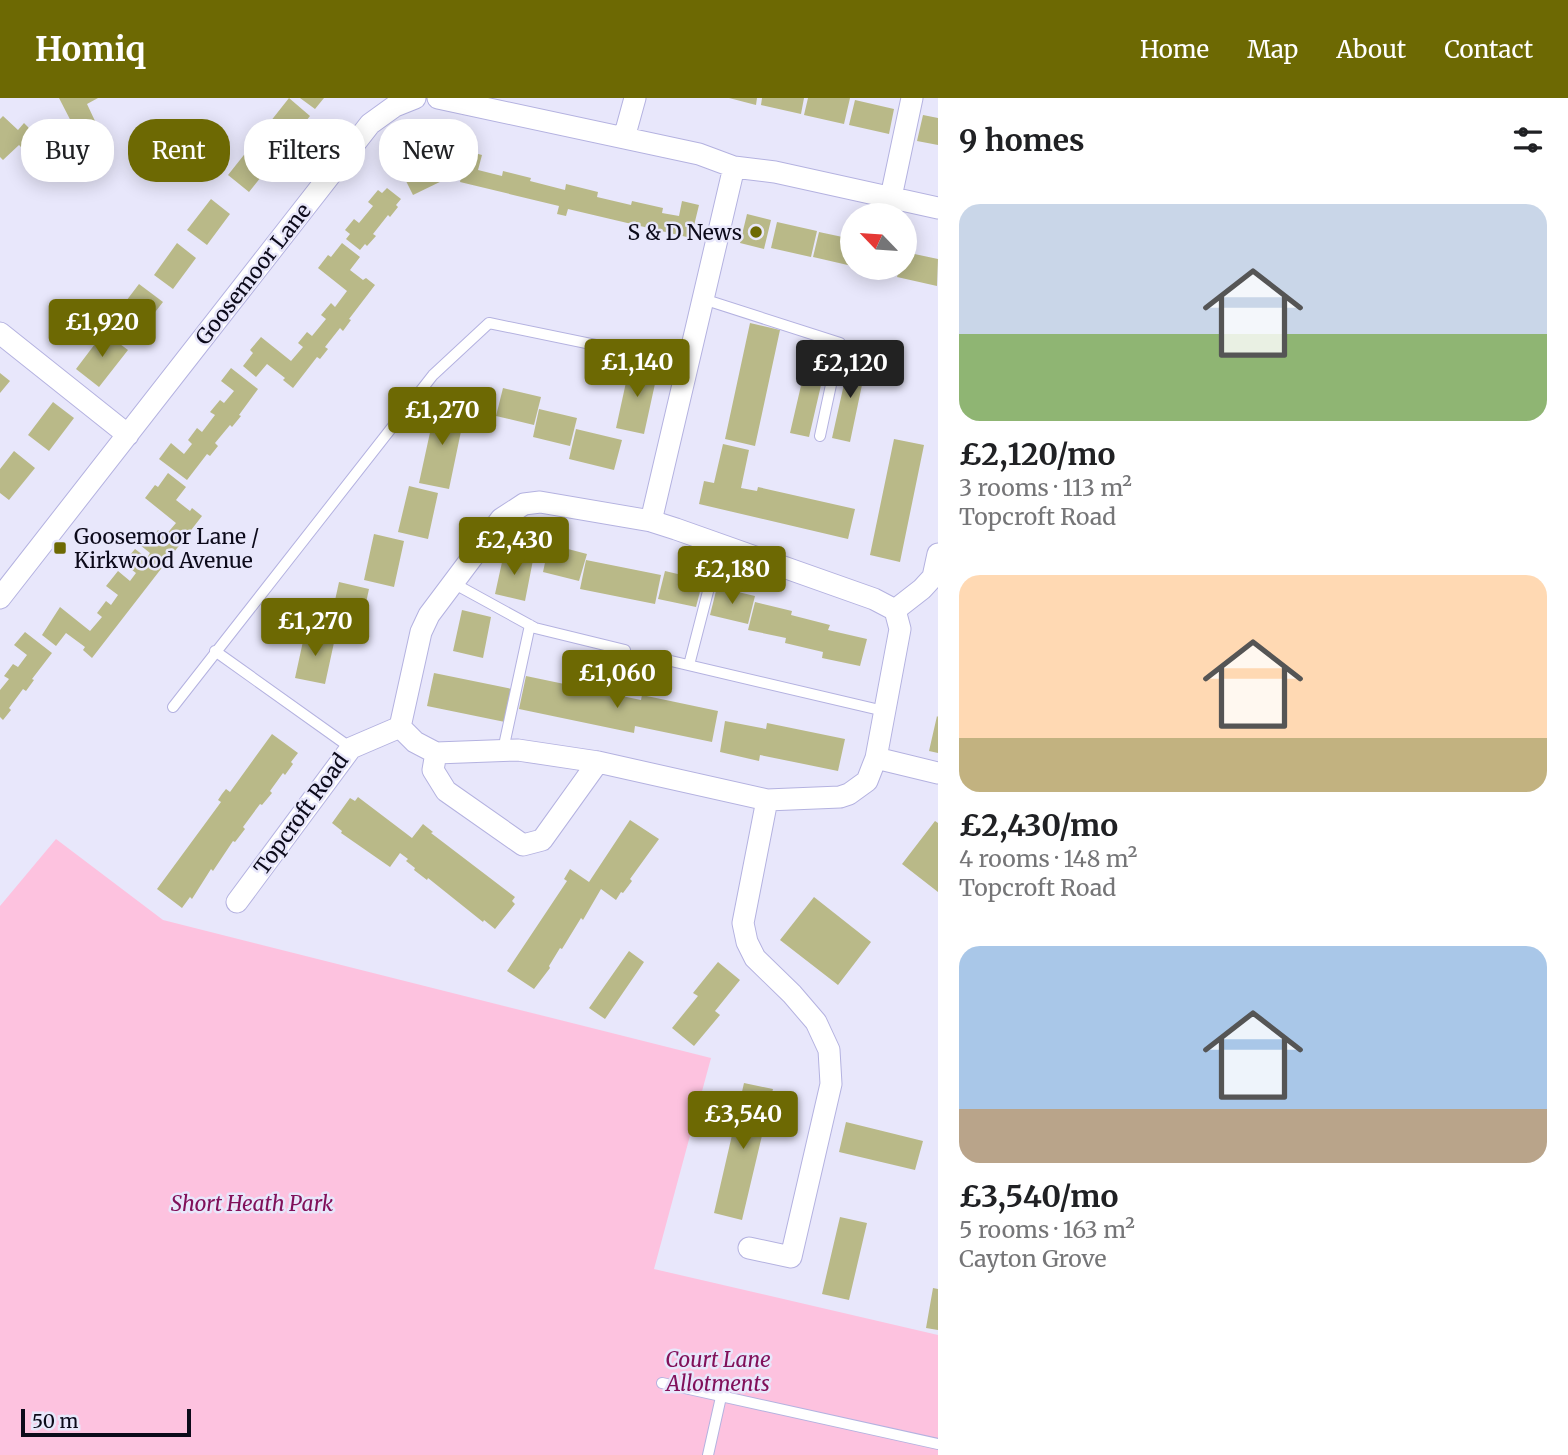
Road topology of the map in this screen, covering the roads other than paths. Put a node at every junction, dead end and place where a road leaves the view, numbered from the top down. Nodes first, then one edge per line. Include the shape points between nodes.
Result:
1 (415, 98) edge
2 (438, 98) edge
3 (635, 98) edge
4 (912, 98) edge
5 (624, 138) junction
6 (734, 167) junction
7 (891, 197) junction
8 (938, 208) edge
9 (703, 299) junction
10 (0, 333) edge
11 (688, 364) junction
12 (128, 435) junction
13 (820, 436) dead end
14 (651, 521) junction
15 (720, 545) junction
16 (938, 554) edge
17 (453, 583) junction
18 (0, 598) edge
19 (895, 610) junction
20 (530, 625) junction
21 (625, 650) dead end
22 (215, 651) junction
23 (671, 661) dead end
24 (689, 665) junction
25 (173, 707) dead end
26 (884, 711) junction
27 (400, 727) junction
28 (351, 748) junction
29 (503, 750) junction
30 (436, 753) junction
31 (876, 758) junction
32 (598, 762) junction
33 (938, 773) edge
34 (767, 800) junction
35 (237, 902) dead end
36 (749, 1248) dead end
37 (663, 1383) dead end
38 (721, 1397) junction
39 (938, 1444) edge
40 (708, 1455) edge

1 - 12 street, Goosemoor Lane via 370,124
2 - 5 street
3 - 5 street
4 - 7 street
5 - 6 street
6 - 7 street
6 - 9 street
7 - 8 street
9 - 11 street
9 - 13 lane via 840,343
10 - 12 street
11 - 14 street
11 - 22 lane via 489,323 433,375
12 - 18 street, Goosemoor Lane
14 - 15 street
14 - 17 street via 540,502 524,504 502,519
15 - 19 street
15 - 24 lane
16 - 19 street via 933,577
17 - 20 lane
17 - 27 street via 421,632
19 - 26 street via 900,629
20 - 21 lane
20 - 29 lane
22 - 25 lane
22 - 28 lane
23 - 24 lane
24 - 26 lane
26 - 31 street
27 - 28 street, Topcroft Road
27 - 30 street
28 - 35 street, Topcroft Road
29 - 30 street
29 - 32 street
30 - 32 street via 433,770 446,791 523,845 542,840
31 - 33 street
31 - 34 street via 867,781 849,794
32 - 34 street
34 - 36 street via 743,923 747,942 755,958 816,1022 829,1050 831,1084 791,1257
37 - 38 lane
38 - 39 lane
38 - 40 lane

